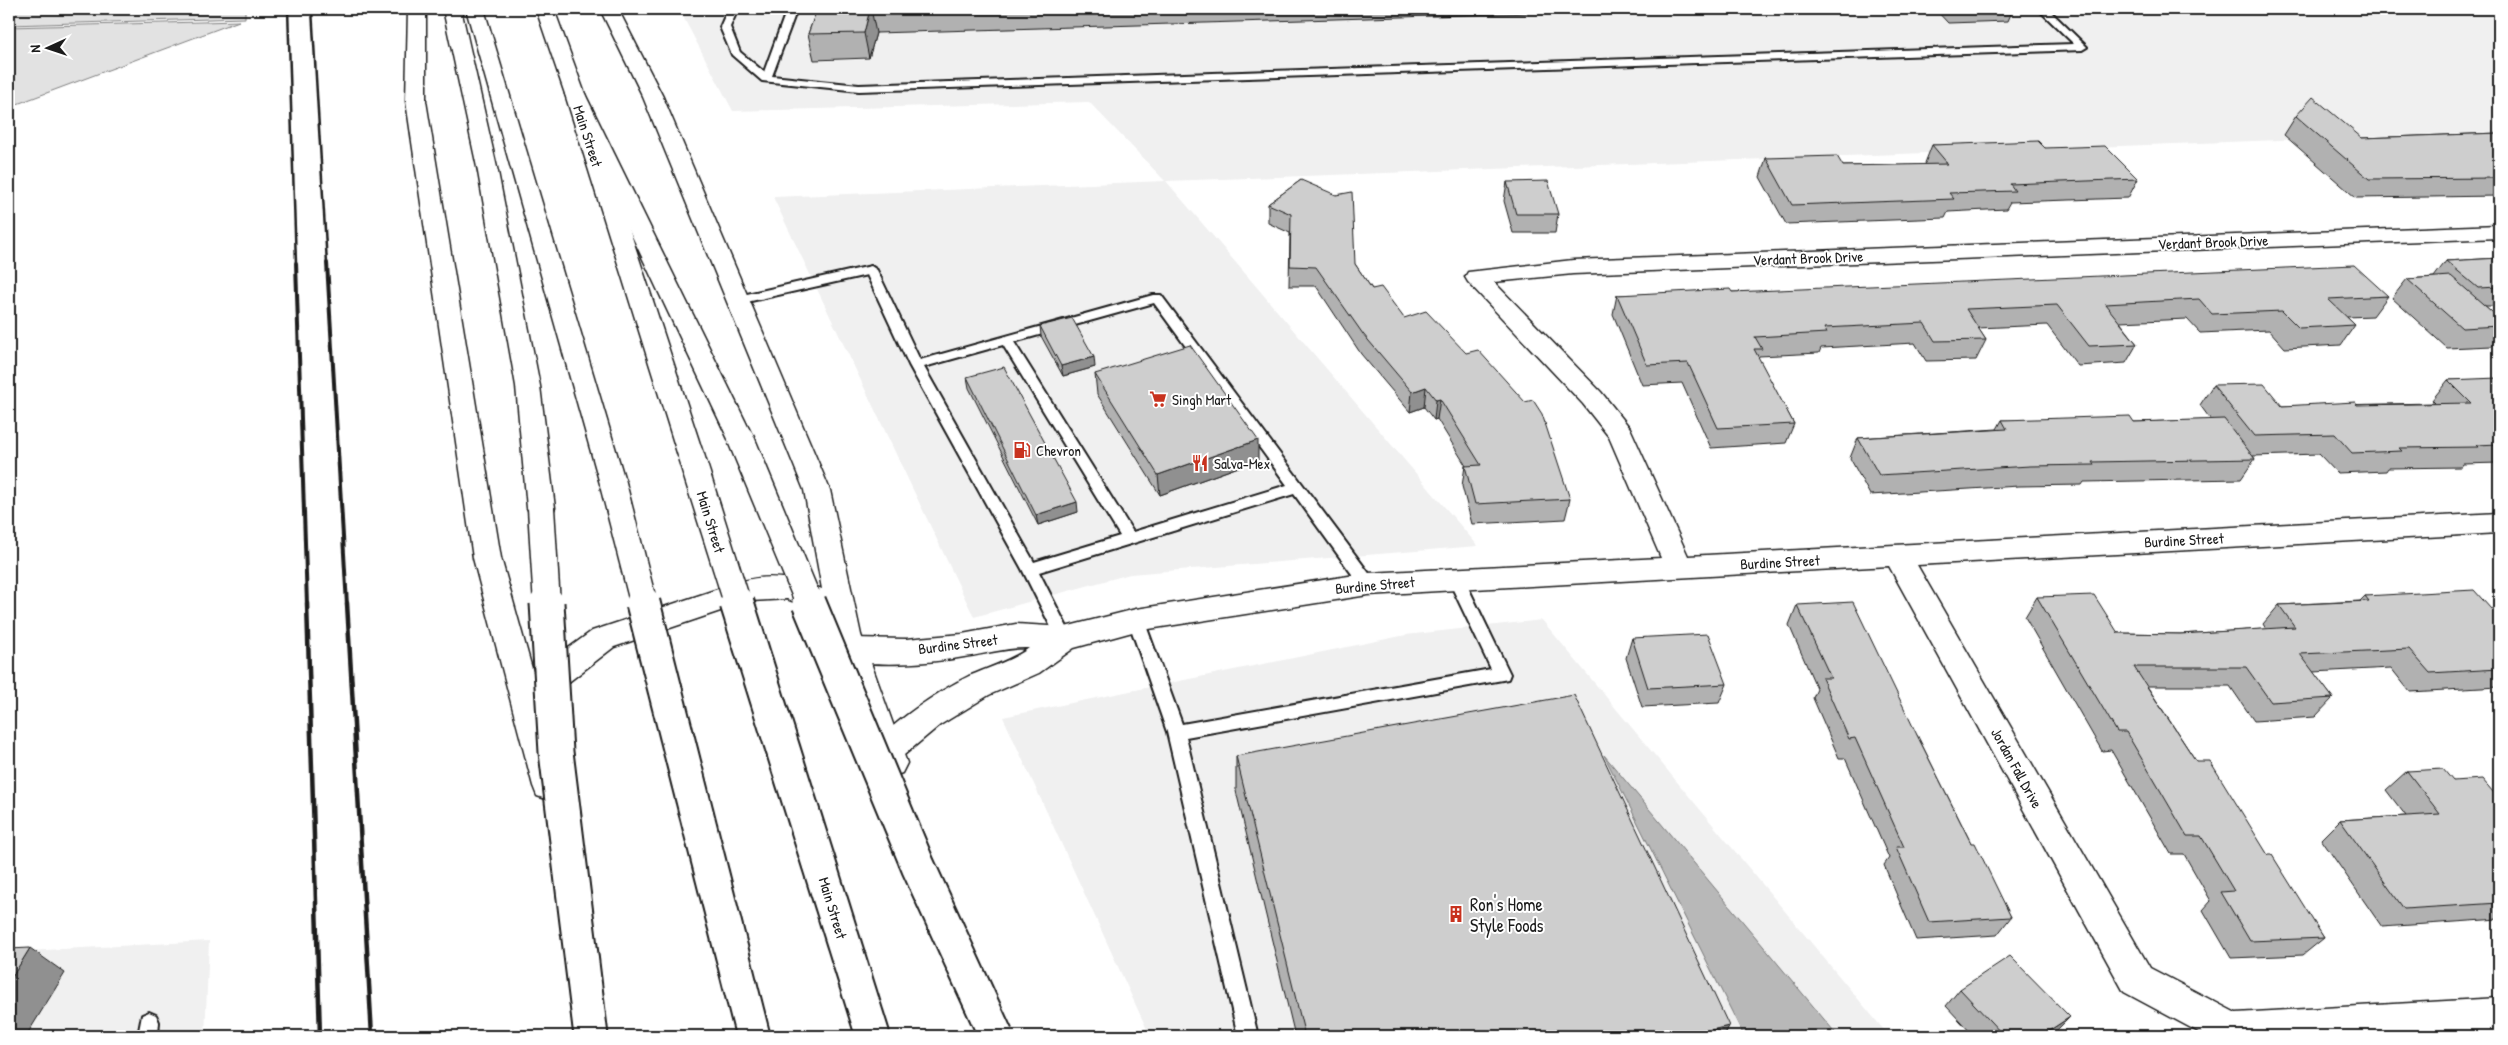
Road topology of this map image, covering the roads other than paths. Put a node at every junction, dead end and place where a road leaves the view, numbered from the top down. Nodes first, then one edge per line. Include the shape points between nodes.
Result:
1 (416, 9) edge
2 (452, 9) edge
3 (475, 9) edge
4 (545, 9) edge
5 (609, 9) edge
6 (734, 9) edge
7 (792, 9) edge
8 (2043, 9) edge
9 (766, 79) junction
10 (575, 94) junction
11 (2499, 231) edge
12 (738, 300) junction
13 (1006, 340) junction
14 (916, 365) junction
15 (1296, 488) junction
16 (2499, 524) edge
17 (1128, 539) junction
18 (1897, 555) junction
19 (1679, 567) junction
20 (1030, 569) junction
21 (1456, 579) junction
22 (1368, 584) junction
23 (1136, 620) junction
24 (1065, 638) junction
25 (848, 642) junction
26 (1176, 732) junction
27 (537, 741) junction
28 (887, 751) junction
29 (2499, 1016) edge
30 (591, 1036) edge
31 (597, 1036) edge
32 (753, 1036) edge
33 (873, 1036) edge
34 (994, 1036) edge
35 (1248, 1036) edge

1 - 27 main road via 416,102 487,558
2 - 30 main road, bridge via 488,172 528,386 541,508 556,752
3 - 32 main road, bridge via 613,484
4 - 10 main road, Main Street
5 - 12 main road via 653,97
6 - 9 lane via 725,27 736,53
7 - 9 lane
8 - 9 lane via 2082,47 859,88
10 - 33 main road, Main Street, bridge
10 - 34 main road, bridge via 741,439 918,866
11 - 19 main road, Verdant Brook Drive via 1573,267 1476,278 1592,398 1621,434
12 - 14 lane via 871,270
12 - 25 main road via 816,490
13 - 14 lane
13 - 15 lane via 1158,298
13 - 17 lane
14 - 20 lane
15 - 17 lane
15 - 22 lane
16 - 18 main road, Burdine Street
17 - 20 lane
18 - 19 main road, Burdine Street
18 - 29 main road, Jordan Fall Drive via 2137,980 2233,1031
19 - 21 main road, Burdine Street
20 - 24 lane
21 - 22 main road, Burdine Street
21 - 26 lane via 1502,674
22 - 23 main road, Burdine Street
23 - 24 main road, Burdine Street
23 - 26 lane
24 - 25 main road, Burdine Street via 1016,636 962,646 906,651
24 - 28 main road, Burdine Street via 1028,665 978,686 929,716
25 - 27 main road via 821,600 788,588 749,590 603,639 559,672 542,702
25 - 28 main road
26 - 35 lane
27 - 31 main road via 556,810
28 - 34 main road

